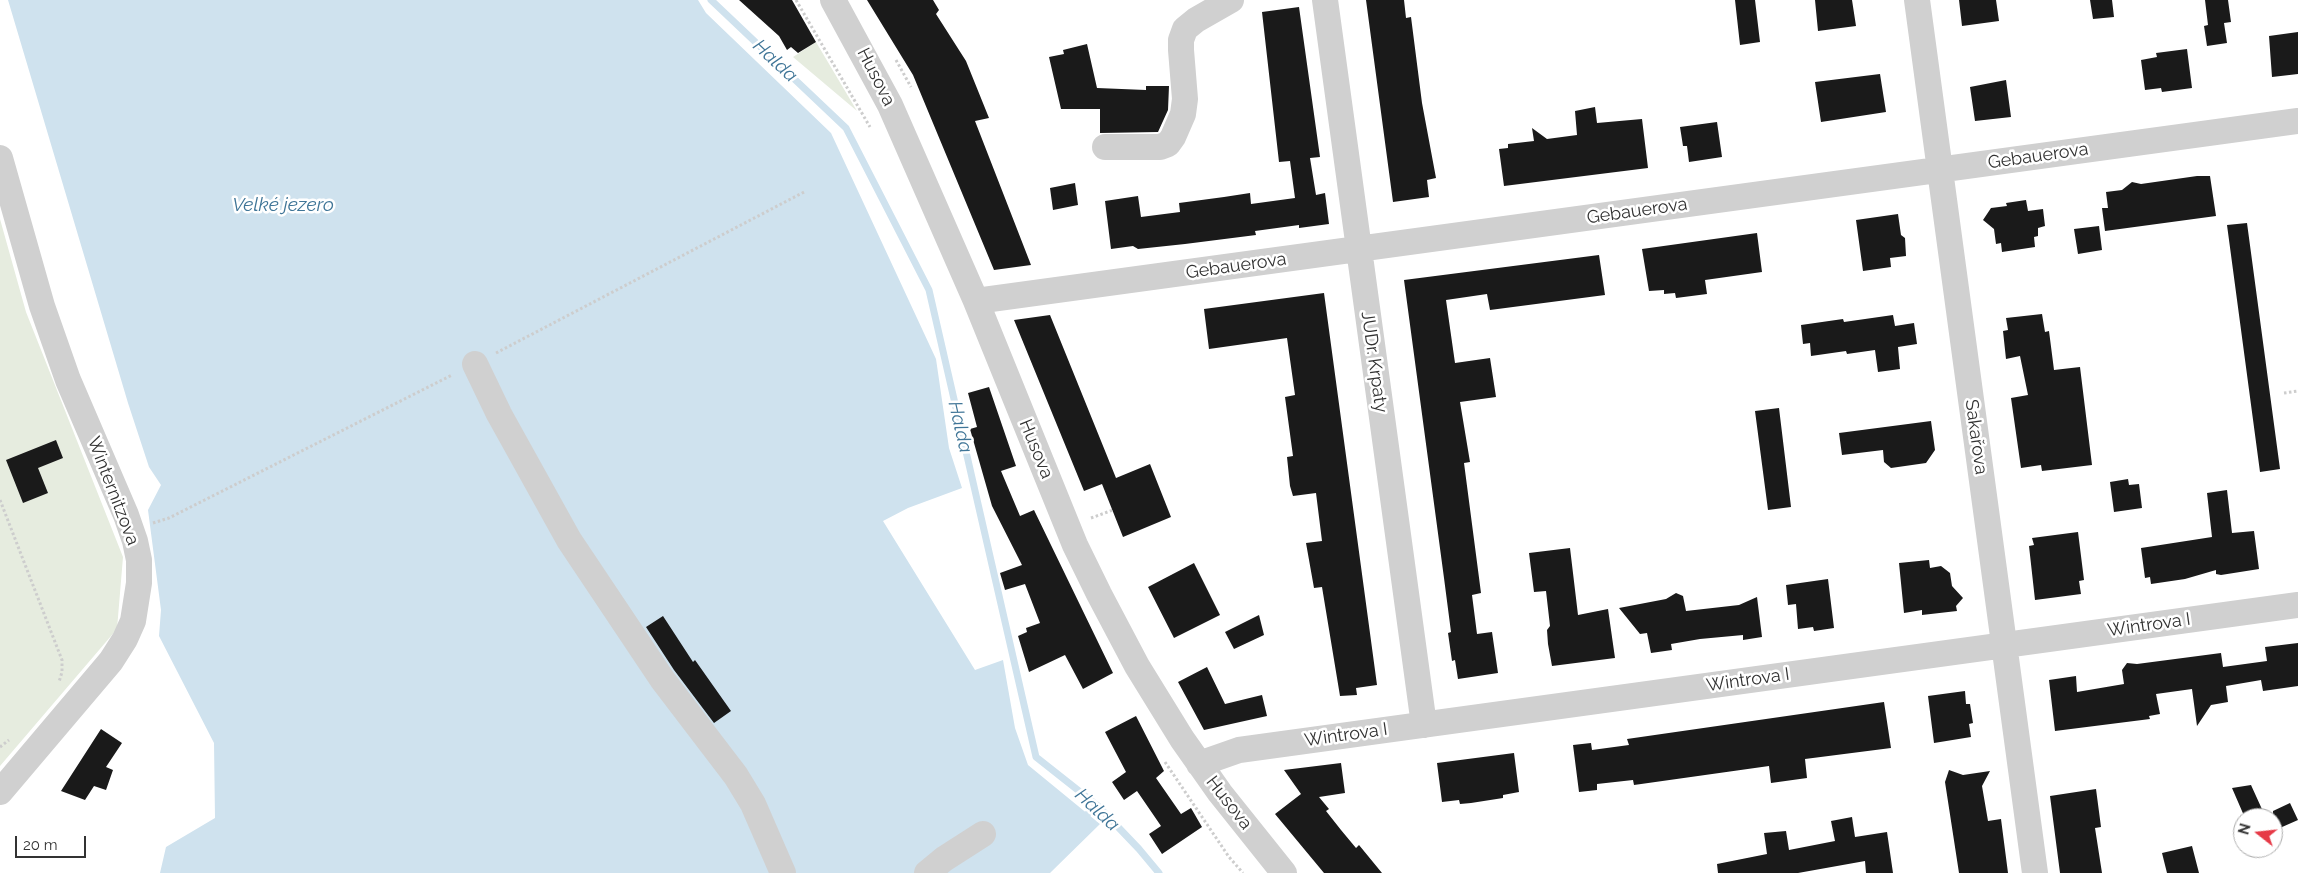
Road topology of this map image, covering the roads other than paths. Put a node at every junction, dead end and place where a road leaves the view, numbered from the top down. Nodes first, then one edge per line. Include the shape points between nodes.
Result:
1 (833, 0) edge
2 (1231, 0) edge
3 (1325, 0) edge
4 (1917, 0) edge
5 (2298, 120) edge
6 (1105, 147) dead end
7 (0, 158) edge
8 (1940, 170) junction
9 (1359, 249) junction
10 (976, 301) junction
11 (480, 373) dead end
12 (2298, 605) edge
13 (2004, 645) junction
14 (1424, 724) junction
15 (1199, 764) junction
16 (0, 792) edge
17 (982, 834) dead end
18 (783, 873) edge
19 (928, 873) edge
20 (1283, 873) edge
21 (2036, 873) edge

1 - 10 street, Husova via 890,105
2 - 6 street via 1186,29 1181,50 1183,114 1168,144 1160,147
3 - 9 street, JUDr. Krpaty
4 - 8 street, Sakařova
5 - 8 street, Gebauerova
7 - 16 street, Winternitzova via 45,315 68,380 126,515 139,560 139,583 125,639 111,661
8 - 9 street, Gebauerova
8 - 13 street, Sakařova
9 - 10 street, Gebauerova
9 - 14 street, JUDr. Krpaty
10 - 15 street, Husova via 1085,568 1137,666
11 - 18 street via 499,414 569,540 662,679 736,776 753,804
12 - 13 street, Wintrova I
13 - 14 street, Wintrova I
13 - 21 street, Sakařova
14 - 15 street, Wintrova I via 1239,750
15 - 20 street, Husova
17 - 19 street

